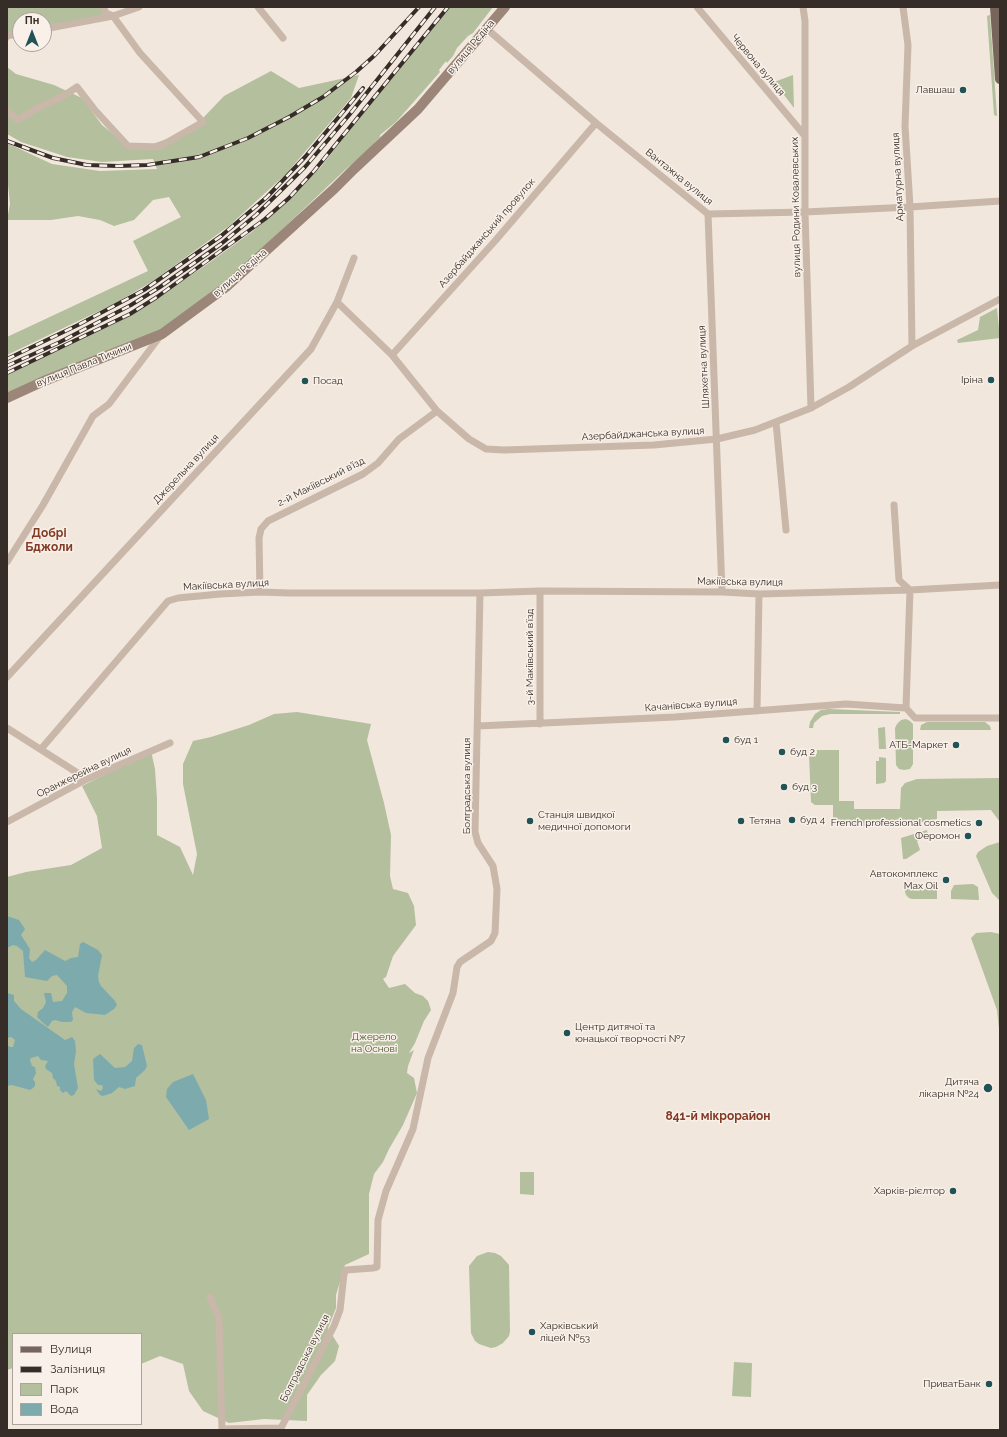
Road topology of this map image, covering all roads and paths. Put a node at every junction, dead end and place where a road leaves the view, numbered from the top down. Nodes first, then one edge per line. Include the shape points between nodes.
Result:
1 (103, 7) edge
2 (139, 7) edge
3 (258, 7) edge
4 (504, 7) edge
5 (697, 7) edge
6 (803, 7) edge
7 (903, 7) edge
8 (995, 7) edge
9 (113, 16) junction
10 (52, 27) edge
11 (487, 29) junction
12 (283, 38) dead end
13 (1000, 78) edge
14 (7, 111) edge
15 (596, 123) junction
16 (805, 136) junction
17 (1000, 201) edge
18 (910, 207) junction
19 (806, 212) junction
20 (708, 214) junction
21 (354, 258) dead end
22 (1000, 299) edge
23 (337, 302) junction
24 (162, 334) junction
25 (912, 346) junction
26 (392, 355) junction
27 (7, 398) edge
28 (811, 408) junction
29 (437, 410) junction
30 (776, 422) junction
31 (717, 439) junction
32 (894, 505) dead end
33 (786, 530) dead end
34 (7, 562) edge
35 (1000, 585) edge
36 (910, 590) junction
37 (540, 591) junction
38 (260, 592) junction
39 (722, 592) junction
40 (480, 593) junction
41 (759, 594) junction
42 (7, 677) edge
43 (906, 708) junction
44 (757, 711) junction
45 (1000, 718) edge
46 (540, 724) junction
47 (478, 726) junction
48 (7, 728) edge
49 (170, 743) dead end
50 (41, 749) junction
51 (87, 779) junction
52 (7, 822) edge
53 (210, 1297) dead end
54 (222, 1430) edge

1 - 9 street
2 - 9 street
3 - 12 street
4 - 11 main road, вулиця Рєдіна
5 - 16 street, Червона вулиця
6 - 16 street, вулиця Родини Ковалевських
7 - 18 street, Арматурна вулиця via 908,45 905,126
8 - 13 main road
9 - 10 street
9 - 14 street via 140,54 203,122 159,147 128,146 77,87 18,120
11 - 15 street, Вантажна вулиця
11 - 24 main road, вулиця Рєдіна via 418,109 334,189 226,287
15 - 20 street, Вантажна вулиця
15 - 26 street, Азербайджанський провулок via 495,241
16 - 19 street, вулиця Родини Ковалевських
17 - 18 street, Вантажна вулиця
18 - 19 street, Вантажна вулиця
18 - 25 street, Арматурна вулиця
19 - 20 street, Вантажна вулиця
19 - 28 street, вулиця Родини Ковалевських
20 - 31 street, Шляхетна вулиця
21 - 23 street, Джерельна вулиця
22 - 25 street, Азербайджанська вулиця
23 - 26 street, Азербайджанська вулиця
23 - 42 street, Джерельна вулиця via 311,349
24 - 27 main road, вулиця Павла Тичини
24 - 34 street, вулиця Рєдіна via 109,404 92,416 43,505
25 - 28 street, Азербайджанська вулиця
26 - 29 street, Азербайджанська вулиця
28 - 30 street, Азербайджанська вулиця
29 - 31 street, Азербайджанська вулиця via 469,439 486,448 504,450 654,445
29 - 38 street, 2-й Макіївський в’їзд via 400,439 378,463 363,474 268,521 261,529 259,538
30 - 31 street, Азербайджанська вулиця
30 - 33 street
31 - 39 street, Шляхетна вулиця
32 - 36 street via 899,580
35 - 36 street, Макіївська вулиця
36 - 41 street, Макіївська вулиця
36 - 43 street
37 - 39 street, Макіївська вулиця
37 - 40 street, Макіївська вулиця
37 - 46 street, 3-й Макіївський в’їзд
38 - 40 street, Макіївська вулиця
38 - 50 street, Макіївська вулиця via 206,595 168,601
39 - 41 street, Макіївська вулиця
40 - 47 street
41 - 44 street
43 - 44 street, Качанівська вулиця via 846,704
43 - 45 street, Качанівська вулиця via 915,718
44 - 46 street, Качанівська вулиця
46 - 47 street, Качанівська вулиця
47 - 54 street, Болградська вулиця via 475,832 478,843 493,866 497,889 495,933 491,941 460,962 457,967 453,993 428,1058 413,1129 386,1191 378,1220 377,1266 346,1270 340,1310 334,1326 281,1428
48 - 50 street
49 - 51 street, Оранжерейна вулиця
50 - 51 street
51 - 52 street, Оранжерейна вулиця
53 - 54 street, Болградська вулиця via 219,1318

